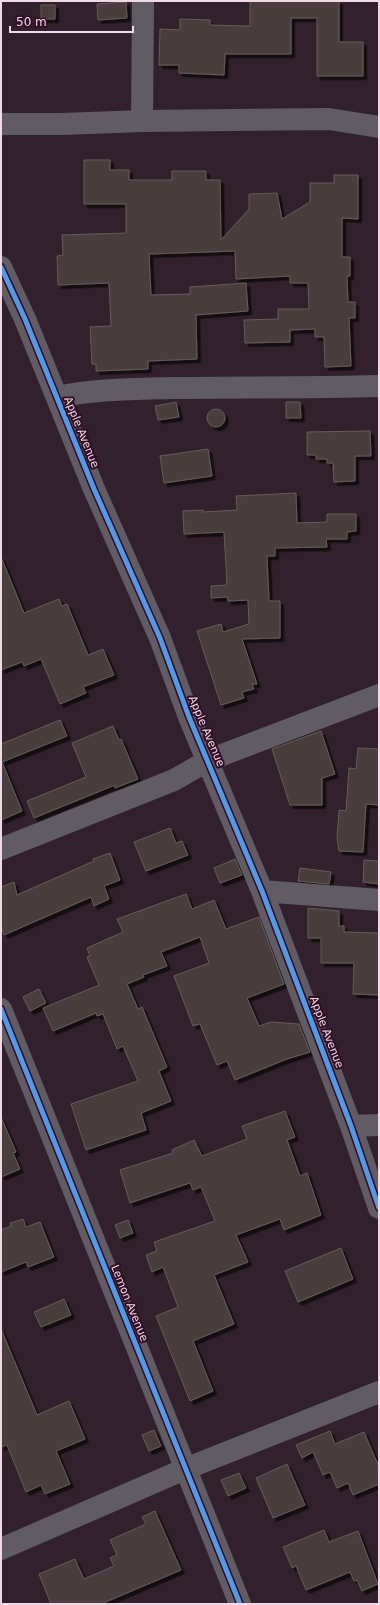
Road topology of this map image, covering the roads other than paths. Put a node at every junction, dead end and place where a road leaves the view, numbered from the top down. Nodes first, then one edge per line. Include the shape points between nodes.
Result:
1 (143, 1) edge
2 (142, 121) junction
3 (1, 124) edge
4 (379, 127) edge
5 (1, 267) edge
6 (379, 386) edge
7 (58, 397) junction
8 (379, 695) edge
9 (208, 760) junction
10 (1, 849) edge
11 (262, 891) junction
12 (379, 900) edge
13 (1, 1009) edge
14 (379, 1125) edge
15 (351, 1126) junction
16 (379, 1208) edge
17 (379, 1392) edge
18 (185, 1469) junction
19 (1, 1549) edge
20 (240, 1604) edge

1 - 2 street
2 - 3 street
2 - 4 street via 329,118
5 - 7 street, Apple Avenue
6 - 7 street via 109,390
7 - 9 street, Apple Avenue via 94,489 157,631
8 - 9 street
9 - 10 street via 174,780
9 - 11 street, Apple Avenue
11 - 12 street
11 - 15 street, Apple Avenue
13 - 18 street, Lemon Avenue
14 - 15 street
15 - 16 street, Apple Avenue
17 - 18 street
18 - 19 street
18 - 20 street, Lemon Avenue

